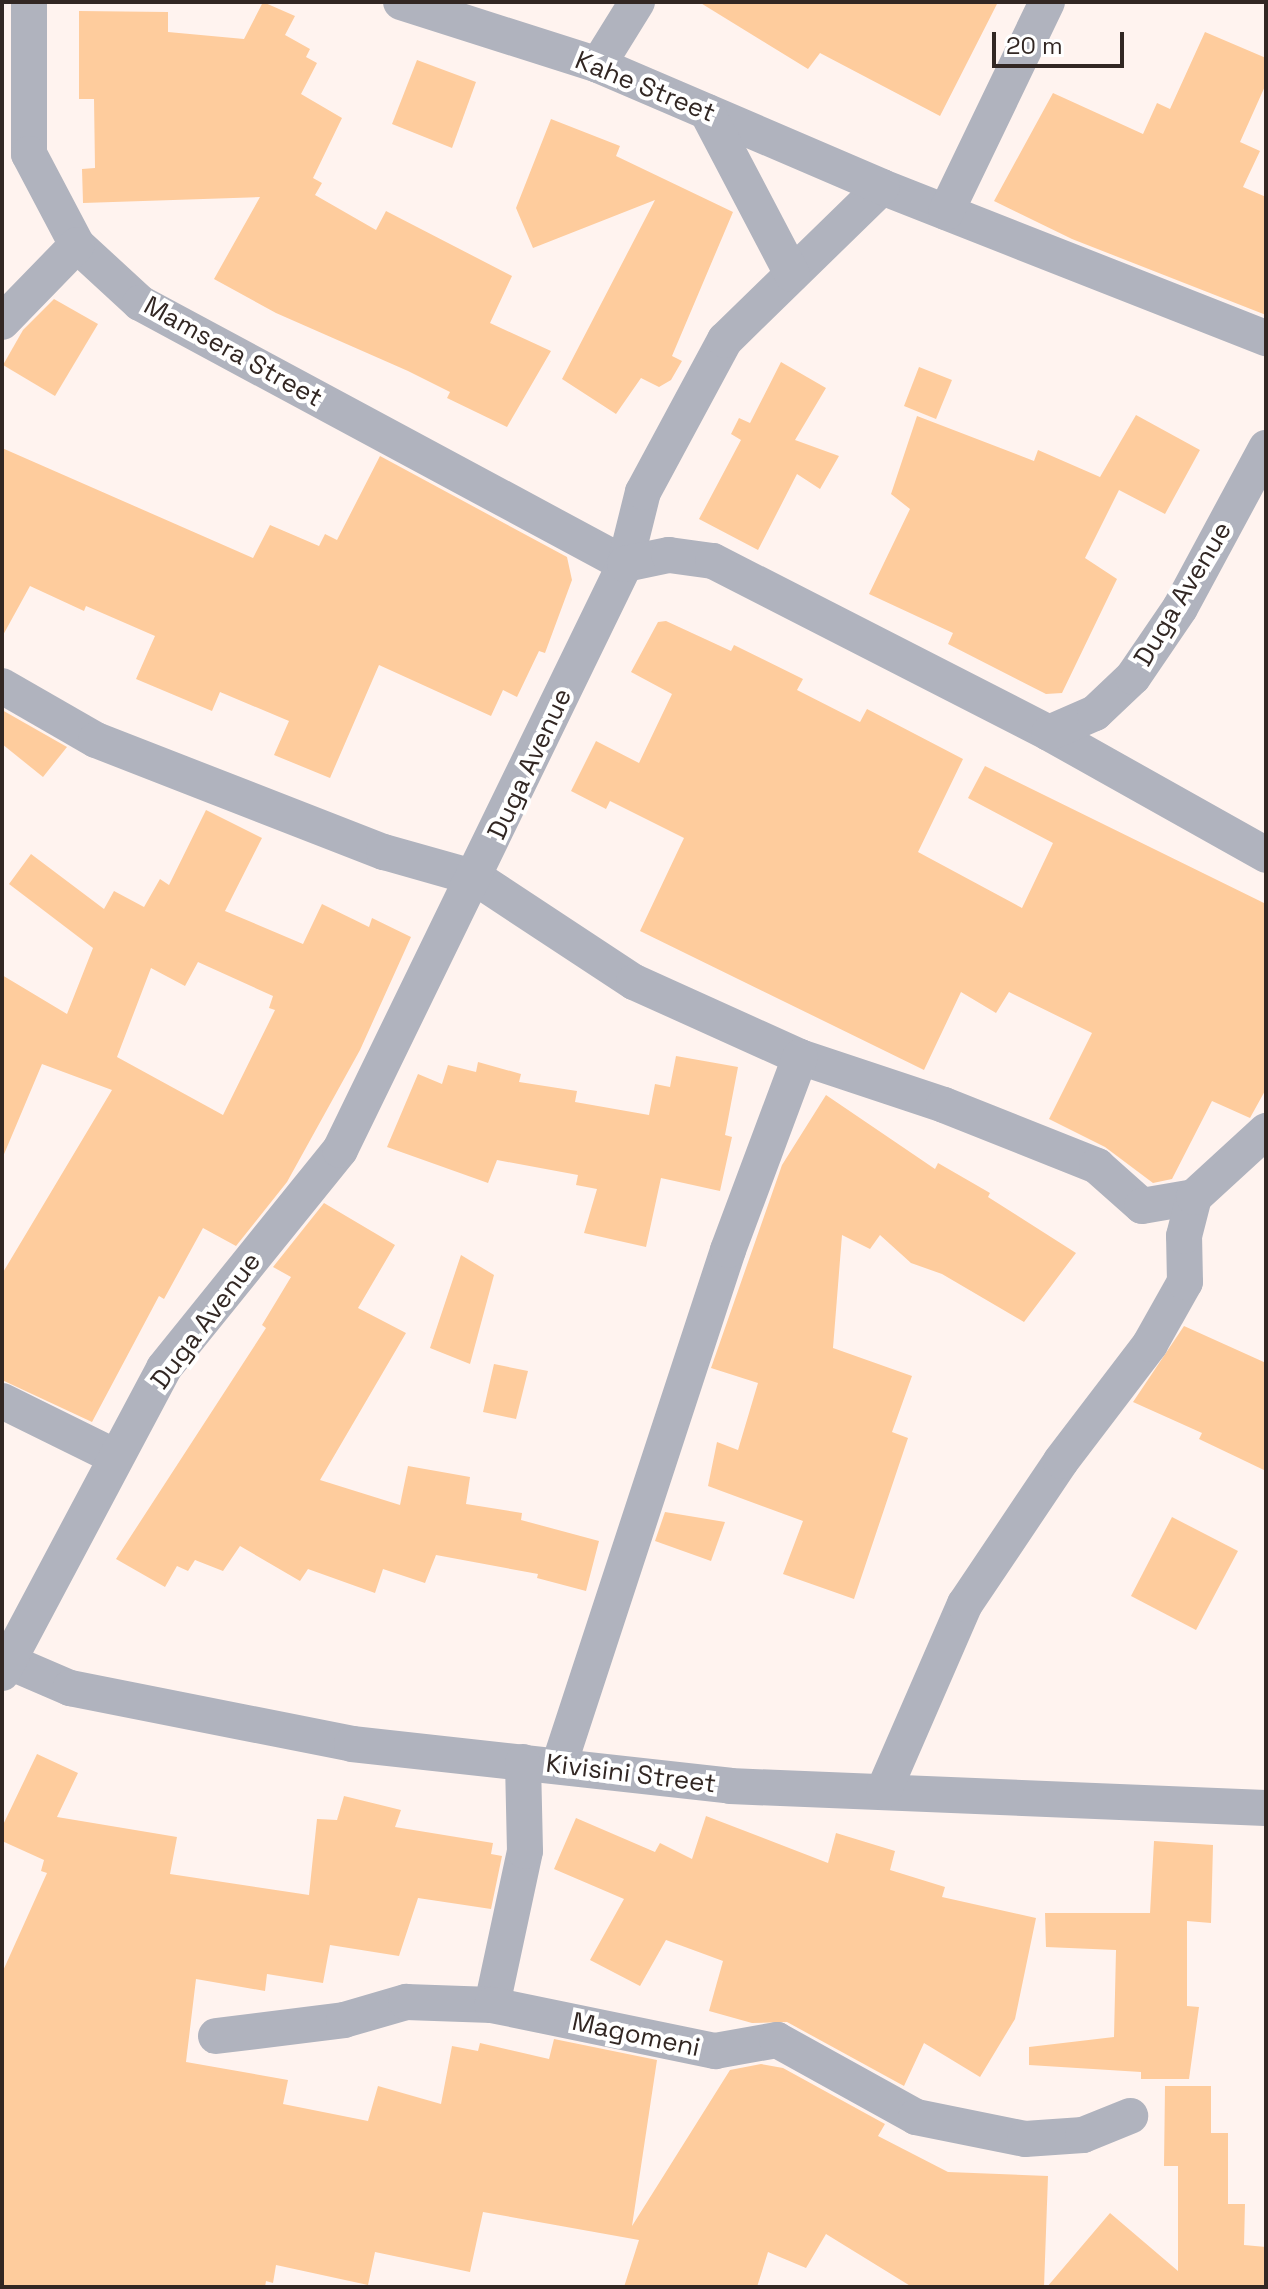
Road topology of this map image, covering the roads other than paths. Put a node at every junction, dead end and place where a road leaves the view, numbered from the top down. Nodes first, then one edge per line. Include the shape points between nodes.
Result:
1 (29, 2) edge
2 (401, 2) edge
3 (637, 2) edge
4 (1047, 2) edge
5 (598, 65) junction
6 (707, 112) junction
7 (882, 187) junction
8 (946, 212) junction
9 (77, 245) junction
10 (792, 274) junction
11 (2, 322) edge
12 (1266, 338) edge
13 (1266, 448) edge
14 (625, 564) junction
15 (2, 686) edge
16 (1049, 733) junction
17 (1266, 855) edge
18 (476, 878) junction
19 (800, 1057) junction
20 (1266, 1131) edge
21 (1194, 1197) junction
22 (2, 1401) edge
23 (116, 1457) junction
24 (4, 1667) edge
25 (523, 1762) junction
26 (559, 1765) junction
27 (884, 1790) junction
28 (1266, 1808) edge
29 (492, 2005) junction
30 (216, 2036) dead end
31 (1130, 2116) dead end

1 - 9 street, Mamsera Street via 29,154
2 - 5 street, Kahe Street
3 - 5 street
4 - 8 street
5 - 6 street, Kahe Street
6 - 7 street, Kahe Street
6 - 10 street
7 - 8 street, Kahe Street
7 - 10 street
8 - 12 street, Kahe Street
9 - 11 street
9 - 14 street, Mamsera Street via 140,303
10 - 14 street, Duga Avenue via 725,340 643,492
13 - 16 street, Duga Avenue via 1180,608 1133,677 1095,713
14 - 16 street via 669,555 713,561
14 - 18 street, Duga Avenue
15 - 18 street via 96,740 384,852
16 - 17 street
18 - 19 street via 634,982
18 - 23 street, Duga Avenue via 340,1150 164,1368
19 - 21 street via 944,1105 1097,1166 1142,1206
19 - 26 street via 728,1250
20 - 21 street
21 - 27 street via 1184,1236 1185,1282 1150,1344 1061,1461 965,1604
22 - 23 street
23 - 24 street, Duga Avenue
24 - 25 street, Kivisini Street via 70,1688 352,1744
25 - 26 street, Kivisini Street
25 - 29 street via 525,1851
26 - 27 street, Kivisini Street via 730,1786
27 - 28 street, Kivisini Street via 1041,1803
29 - 30 street, Magomeni via 406,2002 344,2020
29 - 31 street, Magomeni via 715,2051 777,2040 916,2117 1025,2139 1083,2135

